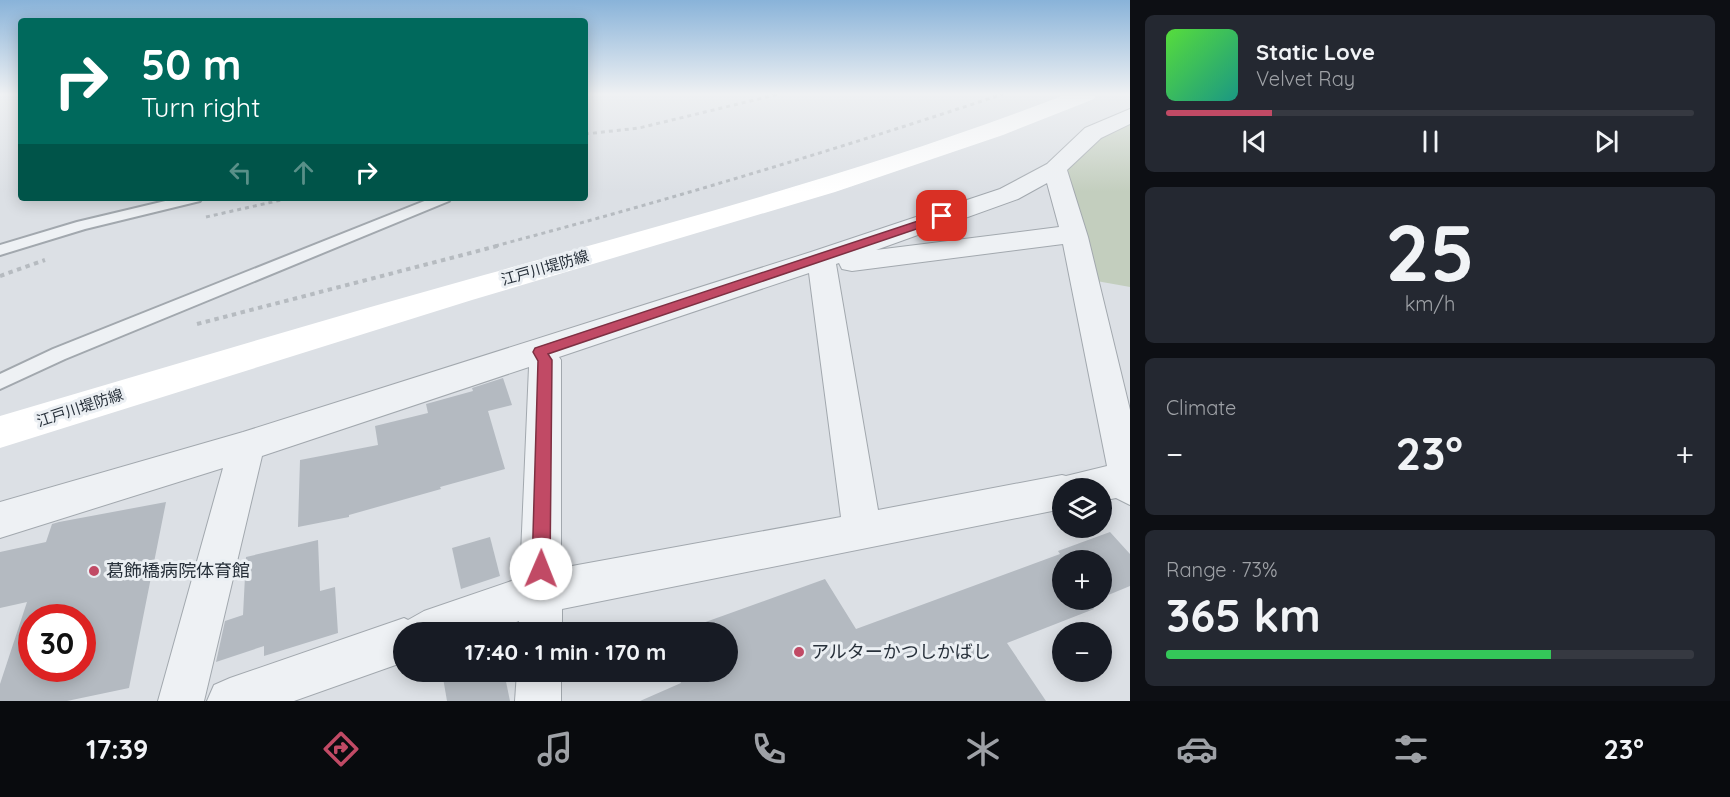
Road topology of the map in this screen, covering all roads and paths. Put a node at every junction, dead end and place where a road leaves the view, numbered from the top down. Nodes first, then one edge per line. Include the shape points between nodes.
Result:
1 (644, 127) edge
2 (907, 127) edge
3 (1003, 127) edge
4 (1107, 127) edge
5 (588, 134) edge
6 (1055, 169) junction
7 (182, 201) edge
8 (437, 201) edge
9 (1074, 234) junction
10 (0, 250) edge
11 (822, 262) junction
12 (206, 321) dead end
13 (540, 352) junction
14 (0, 382) edge
15 (0, 432) edge
16 (243, 447) junction
17 (1129, 482) edge
18 (1112, 484) edge
19 (1052, 494) edge
20 (0, 520) edge
21 (862, 532) junction
22 (541, 592) junction
23 (455, 622) edge
24 (540, 622) edge
25 (393, 644) edge
26 (538, 682) edge
27 (181, 701) edge
28 (230, 701) edge
29 (538, 701) edge

1 - 5 path
2 - 12 path via 603,218
3 - 15 main road, 江戸川堤防線 via 826,187 461,292
4 - 6 street via 1093,133
6 - 9 street
6 - 11 street via 1010,194
7 - 10 lane
8 - 14 lane via 59,354
9 - 11 street
9 - 17 street
11 - 13 street
11 - 21 street
13 - 16 street
13 - 22 street via 545,360
16 - 20 street
16 - 27 street via 244,459
17 - 18 street
19 - 21 street
21 - 22 street
22 - 23 street
22 - 24 street
25 - 28 street
26 - 29 street

